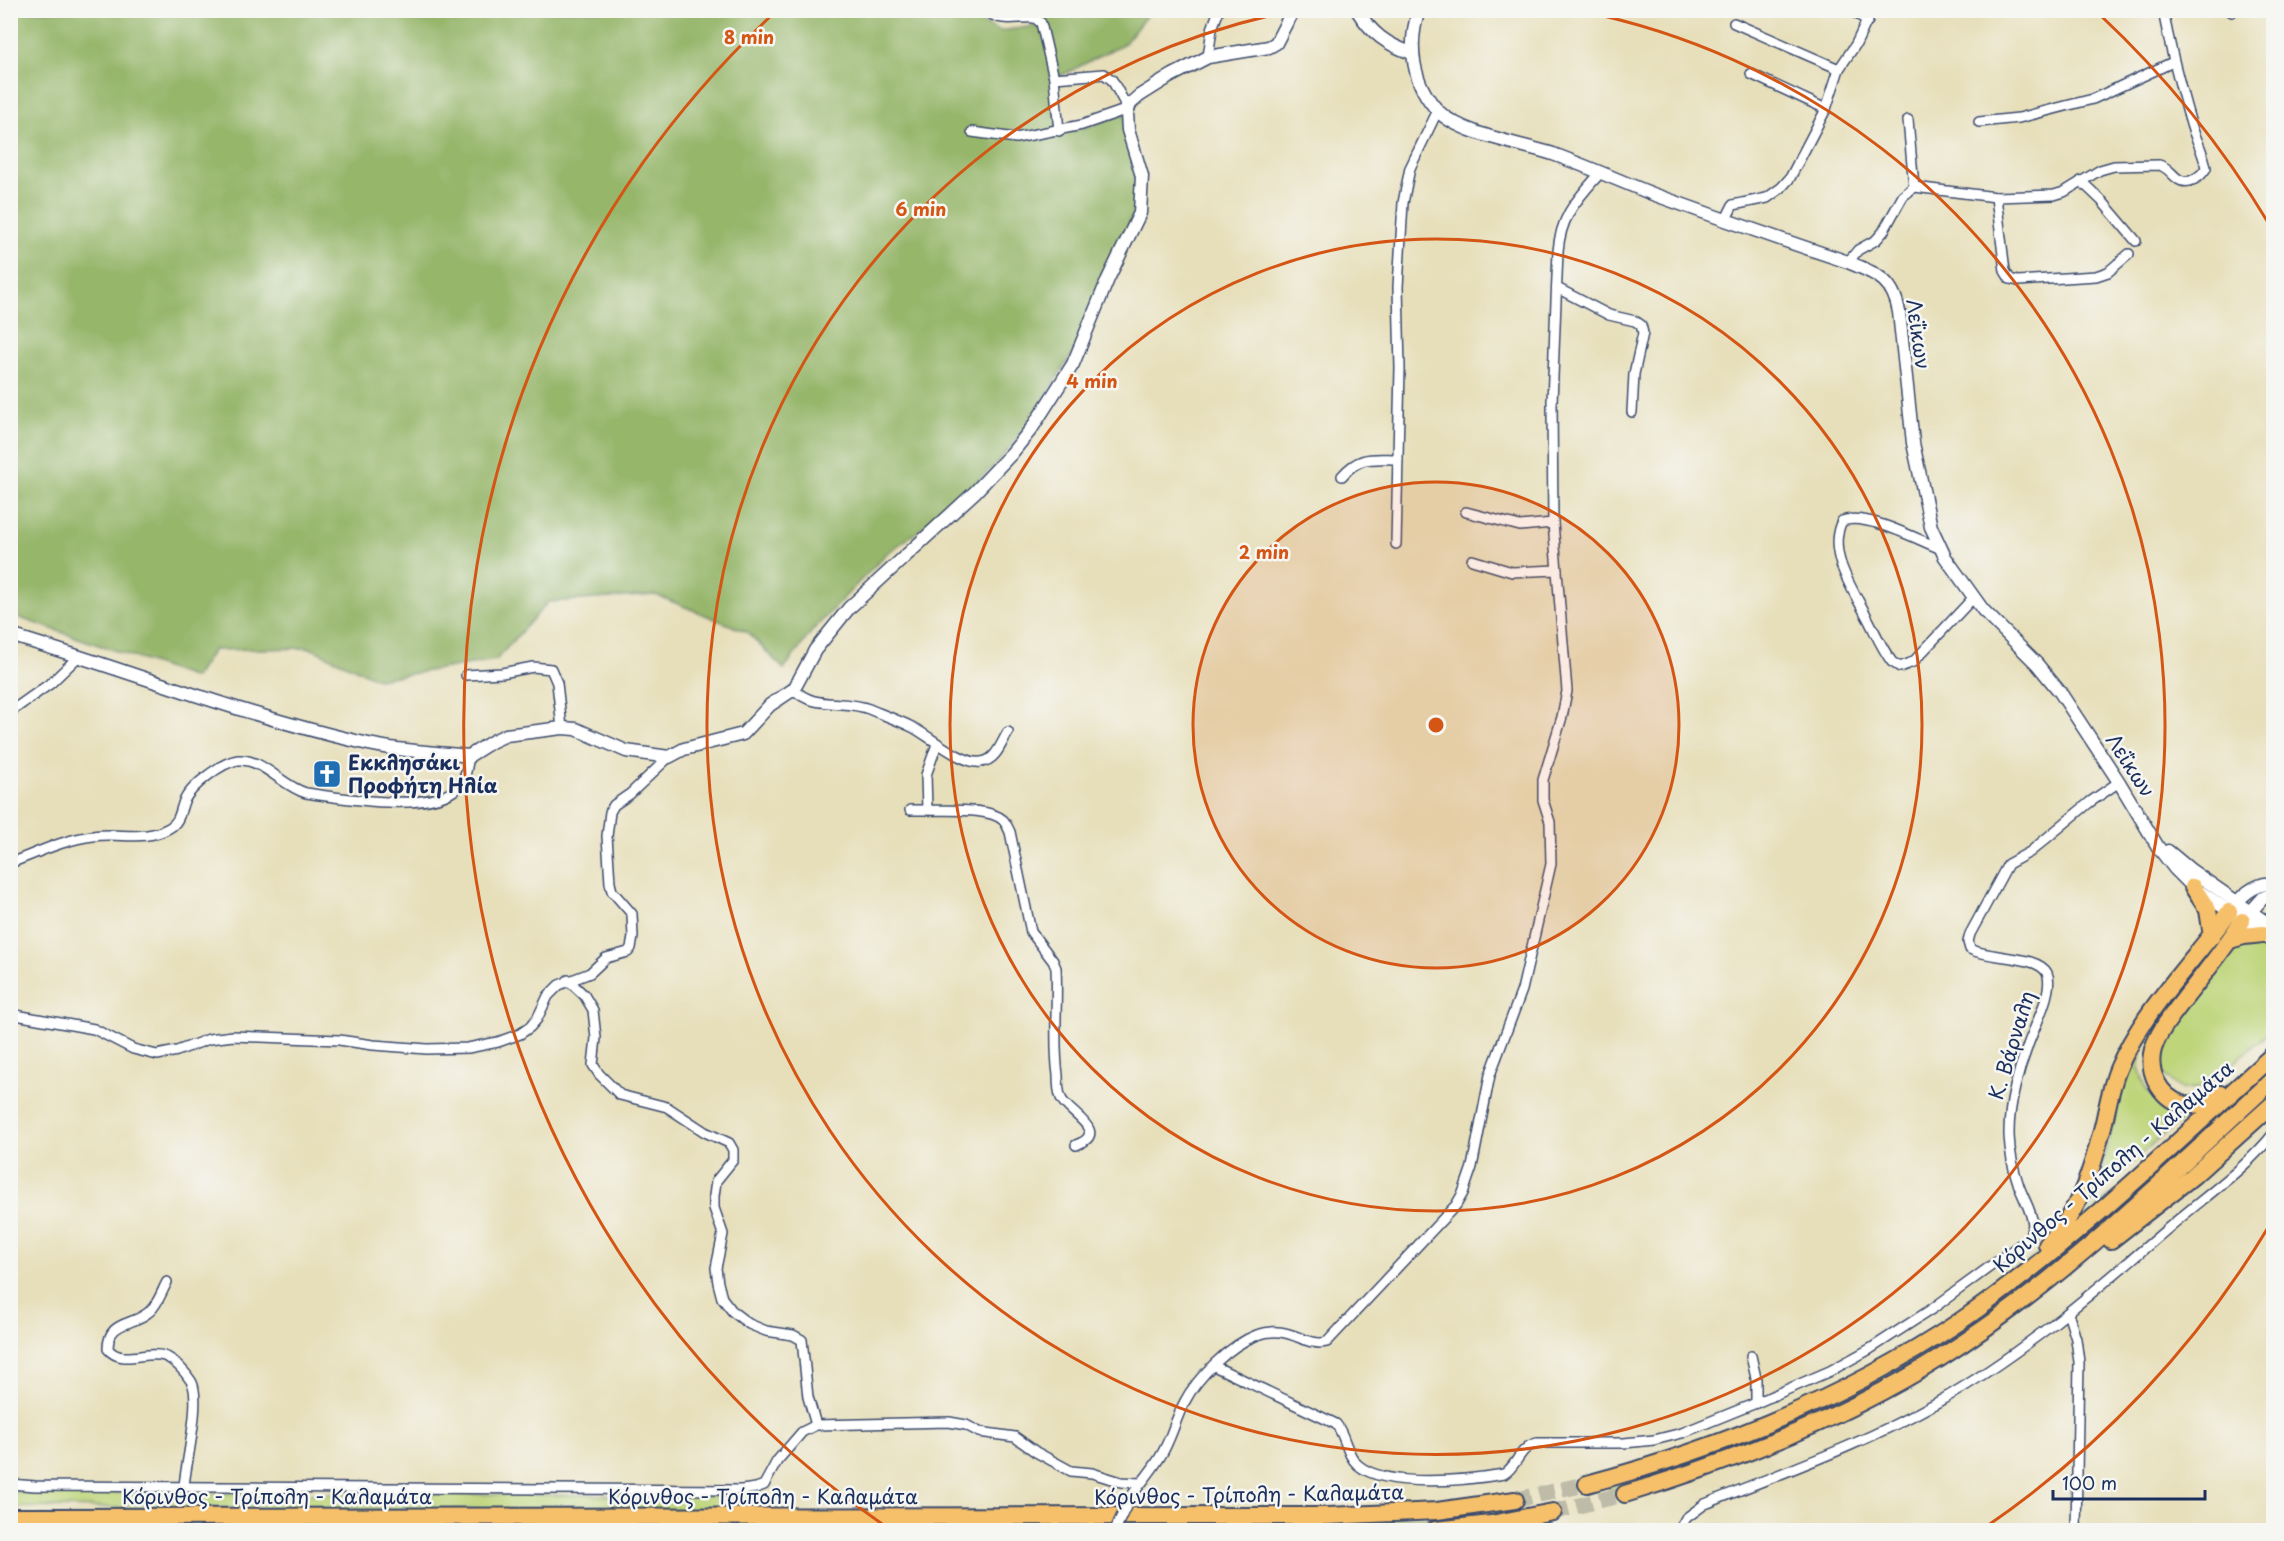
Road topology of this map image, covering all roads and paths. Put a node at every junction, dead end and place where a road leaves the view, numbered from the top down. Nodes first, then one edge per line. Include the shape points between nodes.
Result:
1 (986, 10) edge
2 (1219, 10) edge
3 (1293, 10) edge
4 (1357, 10) edge
5 (1419, 10) edge
6 (1850, 10) edge
7 (1872, 10) edge
8 (2163, 10) edge
9 (1868, 21) junction
10 (1734, 23) dead end
11 (1412, 53) junction
12 (1208, 57) junction
13 (2173, 62) junction
14 (1839, 69) junction
15 (1750, 74) dead end
16 (1054, 78) junction
17 (1128, 109) junction
18 (1438, 110) junction
19 (1826, 110) junction
20 (1908, 120) dead end
21 (1979, 122) dead end
22 (1059, 131) junction
23 (972, 132) dead end
24 (1601, 172) junction
25 (2081, 181) junction
26 (1914, 187) junction
27 (1996, 197) junction
28 (1726, 219) junction
29 (2136, 241) dead end
30 (2129, 254) dead end
31 (1848, 262) junction
32 (1557, 288) junction
33 (1632, 412) dead end
34 (1398, 459) junction
35 (1342, 476) dead end
36 (1466, 512) dead end
37 (1553, 524) junction
38 (1396, 544) dead end
39 (1939, 548) junction
40 (1472, 560) dead end
41 (1557, 570) junction
42 (1973, 598) junction
43 (10, 635) edge
44 (79, 656) junction
45 (466, 675) dead end
46 (794, 689) junction
47 (10, 712) edge
48 (562, 728) junction
49 (1008, 732) dead end
50 (937, 744) junction
51 (469, 756) junction
52 (669, 756) junction
53 (2119, 782) junction
54 (910, 810) dead end
55 (927, 810) junction
56 (2152, 835) junction
57 (10, 863) edge
58 (2274, 883) edge
59 (2193, 887) junction
60 (2274, 893) edge
61 (2240, 912) junction
62 (2270, 934) edge
63 (2212, 936) junction
64 (2230, 940) junction
65 (568, 980) junction
66 (10, 1014) edge
67 (2274, 1054) edge
68 (2274, 1079) edge
69 (2274, 1103) edge
70 (2274, 1133) edge
71 (1076, 1145) dead end
72 (167, 1282) dead end
73 (2068, 1313) junction
74 (1960, 1321) junction
75 (1973, 1336) junction
76 (1750, 1356) dead end
77 (1214, 1366) junction
78 (1756, 1403) junction
79 (816, 1425) junction
80 (1140, 1483) junction
81 (10, 1484) edge
82 (1587, 1484) tunnel mouth
83 (184, 1486) junction
84 (1625, 1494) tunnel mouth
85 (1515, 1500) tunnel mouth
86 (1553, 1512) tunnel mouth
87 (10, 1517) edge
88 (1115, 1530) edge
89 (1435, 1530) edge
90 (1679, 1530) edge
91 (2076, 1530) edge

1 - 16 street via 999,18 1035,18 1041,23
2 - 12 street
3 - 12 street via 1276,43 1269,47
4 - 11 street via 1375,34
5 - 11 street, Λεΐκων
6 - 9 street
7 - 9 street
8 - 13 street
9 - 14 street
10 - 14 street
11 - 18 street, Λεΐκων via 1414,70
12 - 17 street via 1139,96
13 - 21 street via 2083,103 2019,118
13 - 25 street via 2205,160 2204,173 2184,181 2165,166 2114,166
14 - 19 street
15 - 19 street
16 - 17 street via 1104,74 1112,80
16 - 22 street
17 - 22 street
17 - 46 street via 1129,134 1141,172 1140,213 1073,364 1012,453 849,608 814,650
18 - 24 street, Λεΐκων via 1461,126
18 - 34 street via 1410,168 1403,203 1398,287
19 - 28 street via 1786,183 1767,198 1733,205
20 - 26 street
22 - 23 street via 1016,138
24 - 28 street, Λεΐκων
24 - 32 street via 1562,223
25 - 27 street via 2054,195
25 - 29 street
26 - 27 street
26 - 31 street via 1903,196 1883,232
27 - 30 street via 2005,271 2010,279 2096,276 2108,272
28 - 31 street, Λεΐκων
31 - 39 street, Λεΐκων via 1884,280 1896,299 1913,444 1929,522
32 - 33 street via 1609,315 1641,325
32 - 37 street via 1552,402
34 - 35 street via 1368,459 1352,465
34 - 38 street
36 - 37 street via 1512,525
37 - 41 street
39 - 42 street, Λεΐκων
39 - 42 street via 1856,519 1842,521 1838,529 1837,543 1845,575 1892,662 1900,667 1913,662
40 - 41 street via 1512,572
41 - 77 street via 1567,691 1543,780 1551,864 1522,990 1490,1075 1463,1193 1327,1342 1273,1331 1246,1340
42 - 53 street, Λεΐκων via 2054,684
43 - 44 street
44 - 47 street via 51,683
44 - 51 street via 362,743
45 - 48 street via 533,667 551,669 557,683
46 - 50 street via 806,700 865,707 910,726
46 - 52 street via 775,701 743,734
48 - 51 street via 506,735
48 - 52 street via 576,729 626,751
49 - 50 street via 994,755 979,763
50 - 55 street via 926,775
51 - 57 street via 459,787 445,796 395,803 306,793 257,764 236,760 218,768 192,790 172,827 139,837 76,839
52 - 65 street via 614,805 608,821 610,883 632,914 631,948 606,958 590,973
53 - 56 street, Λεΐκων
53 - 78 street, Κ. Βάρναλη via 2030,852 2008,864 1968,942 1970,949 1979,954 2032,963 2048,974 2044,1004 2027,1047 2008,1117 2012,1159 2033,1225 2030,1235 1891,1336 1830,1371
54 - 55 street
55 - 71 street via 994,814 1004,820 1010,832 1030,932 1056,968 1055,1046 1060,1094 1065,1106 1089,1127 1087,1138
56 - 59 street, Λεΐκων via 2166,859
56 - 61 street, Λεΐκων
58 - 61 street via 2251,889
59 - 61 street, Λεΐκων
59 - 63 highway via 2208,910
60 - 61 street
61 - 62 street, Λεΐκων
61 - 63 highway
61 - 64 highway
62 - 64 highway
63 - 74 highway via 2149,1014 2121,1063 2086,1183 2071,1216 2049,1243
64 - 67 highway via 2158,1036 2152,1060 2155,1080 2168,1097 2183,1104 2200,1104
65 - 66 street via 548,996 530,1027 509,1038 468,1048 401,1048 339,1040 233,1036 157,1055 134,1049 94,1029
65 - 79 street via 593,1010 597,1038 592,1056 598,1074 620,1095 667,1107 729,1143 733,1150 733,1160 716,1181 714,1196 723,1234 716,1268 722,1298 749,1324 802,1340 806,1384
67 - 74 highway, Κόρινθος - Τρίπολη - Καλαμάτα via 2076,1232
68 - 75 highway, Κόρινθος - Τρίπολη - Καλαμάτα via 2089,1246
69 - 75 highway via 2147,1213 2072,1271
70 - 73 street via 2255,1154
72 - 83 street via 150,1312 111,1333 108,1349 123,1357 163,1355 194,1386 196,1403
73 - 90 street via 2004,1361 1937,1403 1841,1449 1705,1504 1686,1518
73 - 91 street via 2079,1362
74 - 82 highway, Κόρινθος - Τρίπολη - Καλαμάτα via 1869,1376 1777,1420 1679,1457
75 - 84 highway, Κόρινθος - Τρίπολη - Καλαμάτα via 1878,1393 1814,1425 1724,1462
76 - 78 street via 1756,1378
77 - 78 street via 1336,1424 1353,1459 1364,1469 1411,1481 1504,1474 1525,1448 1537,1443 1624,1443 1669,1437
77 - 80 street via 1189,1394 1161,1456
79 - 80 street via 958,1423 979,1432 1015,1437 1071,1471
79 - 83 street via 802,1432 764,1485 749,1490
80 - 88 street, bridge
81 - 83 street
85 - 87 highway, Κόρινθος - Τρίπολη - Καλαμάτα via 1437,1511 1328,1516
86 - 89 highway

